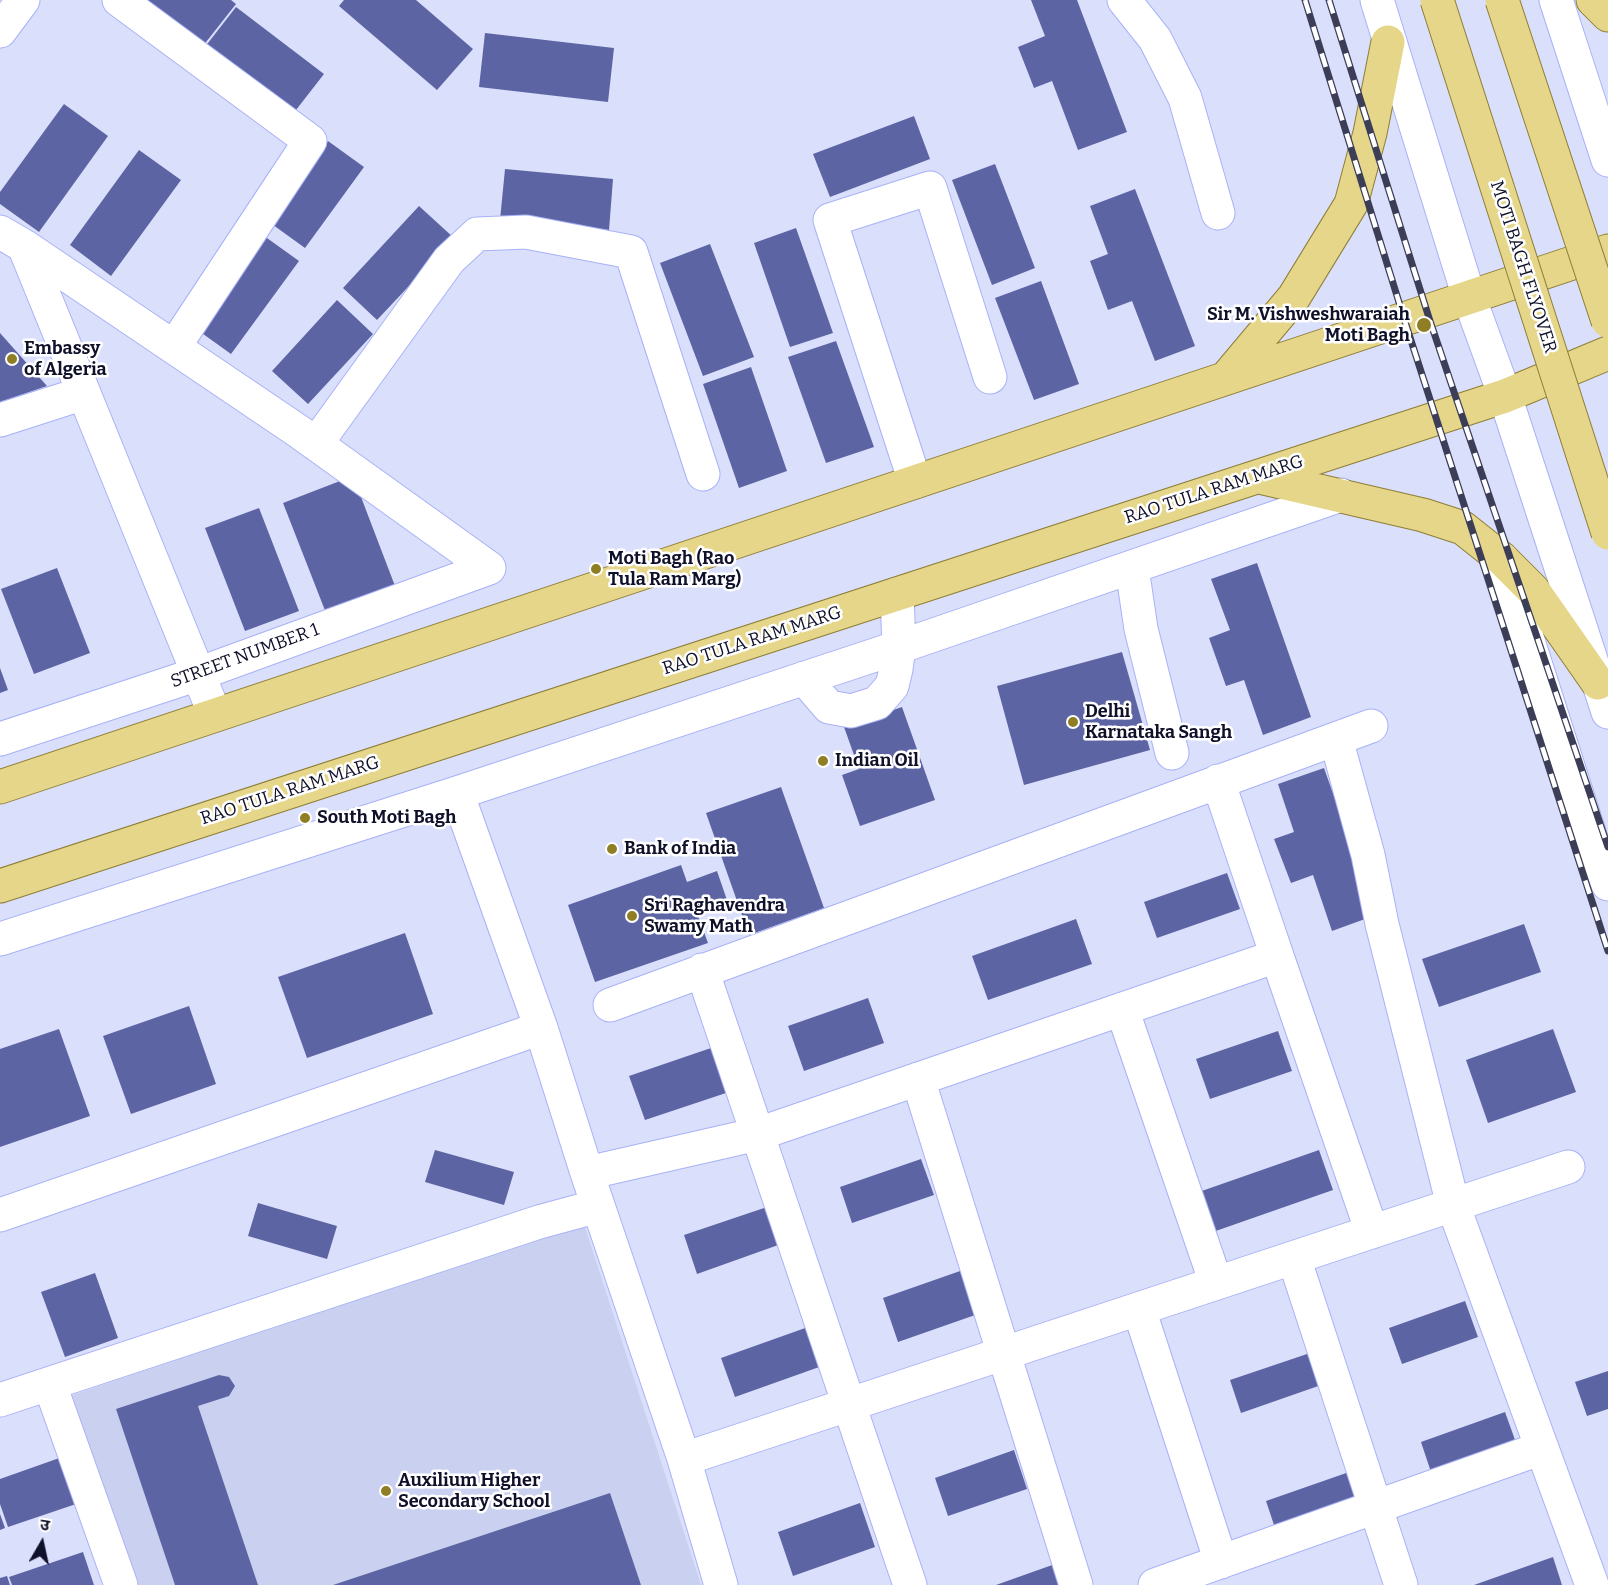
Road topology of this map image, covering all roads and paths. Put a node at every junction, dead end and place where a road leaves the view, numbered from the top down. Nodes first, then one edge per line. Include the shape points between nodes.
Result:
1 (23, 0) edge
2 (119, 0) edge
3 (1124, 0) edge
4 (1377, 0) edge
5 (1437, 0) edge
6 (1502, 0) edge
7 (1556, 0) edge
8 (1593, 0) edge
9 (1608, 15) edge
10 (0, 31) edge
11 (1388, 42) junction
12 (1608, 160) edge
13 (1218, 213) dead end
14 (12, 239) edge
15 (1608, 251) edge
16 (1469, 297) junction
17 (1608, 321) edge
18 (174, 347) junction
19 (1608, 353) edge
20 (990, 377) dead end
21 (1226, 378) junction
22 (84, 393) junction
23 (1505, 396) junction
24 (0, 420) edge
25 (316, 444) junction
26 (703, 474) dead end
27 (1256, 476) junction
28 (915, 482) junction
29 (1341, 495) junction
30 (1608, 533) edge
31 (1502, 559) junction
32 (1132, 568) junction
33 (897, 594) junction
34 (899, 647) junction
35 (198, 674) junction
36 (804, 678) junction
37 (1605, 701) edge
38 (215, 715) junction
39 (1371, 726) dead end
40 (0, 739) edge
41 (1336, 739) junction
42 (1172, 753) dead end
43 (1218, 782) junction
44 (0, 787) edge
45 (457, 793) junction
46 (1608, 884) edge
47 (0, 886) edge
48 (0, 939) edge
49 (1277, 956) junction
50 (702, 970) junction
51 (610, 1005) dead end
52 (1122, 1009) junction
53 (541, 1028) junction
54 (918, 1079) junction
55 (758, 1134) junction
56 (1568, 1167) dead end
57 (587, 1173) junction
58 (1453, 1205) junction
59 (598, 1206) junction
60 (0, 1215) edge
61 (1372, 1232) junction
62 (1294, 1258) junction
63 (1216, 1283) junction
64 (1139, 1309) junction
65 (1004, 1353) junction
66 (50, 1385) junction
67 (0, 1400) edge
68 (849, 1404) junction
69 (1542, 1448) junction
70 (684, 1460) junction
71 (1376, 1507) junction
72 (1221, 1562) junction
73 (121, 1585) edge
74 (721, 1585) edge
75 (910, 1585) edge
76 (1076, 1585) edge
77 (1155, 1585) edge
78 (1401, 1585) edge
79 (1592, 1585) edge

1 - 10 street
2 - 18 street via 310,141
3 - 13 street via 1155,39 1185,98
4 - 11 street
5 - 30 main road, MOTI BAGH FLYOVER, bridge
6 - 17 main road, bridge
7 - 12 street
8 - 9 main road
11 - 16 street
11 - 21 main road via 1351,204 1294,297
14 - 18 street
14 - 22 street
15 - 16 main road
16 - 21 main road
16 - 23 street
18 - 25 street
19 - 23 main road, RAO TULA RAM MARG
20 - 28 street via 930,188 830,220
21 - 28 main road
22 - 24 street
22 - 35 street
23 - 27 main road, RAO TULA RAM MARG
23 - 37 street
25 - 26 street via 449,260 477,234 526,232 631,252
25 - 35 street, STREET NUMBER 1 via 489,568
27 - 29 main road
27 - 33 main road, RAO TULA RAM MARG
28 - 38 main road
29 - 31 main road via 1463,528
29 - 32 street
31 - 37 main road via 1533,590
31 - 46 street
32 - 34 street
32 - 42 street via 1141,630
33 - 34 street
33 - 47 main road, RAO TULA RAM MARG
34 - 36 street
34 - 36 street via 892,686 877,703 851,711 830,707
35 - 38 street
35 - 40 street, STREET NUMBER 1
36 - 45 street
38 - 44 main road
39 - 41 street
41 - 43 street
41 - 58 street
43 - 49 street
43 - 50 street
45 - 48 street
45 - 53 street
49 - 52 street
49 - 61 street
50 - 51 street
50 - 55 street
52 - 54 street
52 - 63 street
53 - 57 street
53 - 60 street
54 - 55 street
54 - 65 street
55 - 57 street
55 - 68 street
56 - 58 street
57 - 59 street
58 - 61 street
58 - 69 street
59 - 66 street via 539,1222
59 - 70 street
61 - 62 street
62 - 63 street
62 - 71 street
63 - 64 street
64 - 65 street
64 - 72 street
65 - 68 street
65 - 76 street
66 - 67 street
66 - 73 street
68 - 70 street
68 - 75 street
69 - 71 street
69 - 79 street
70 - 74 street
71 - 72 street
71 - 78 street
72 - 77 street

